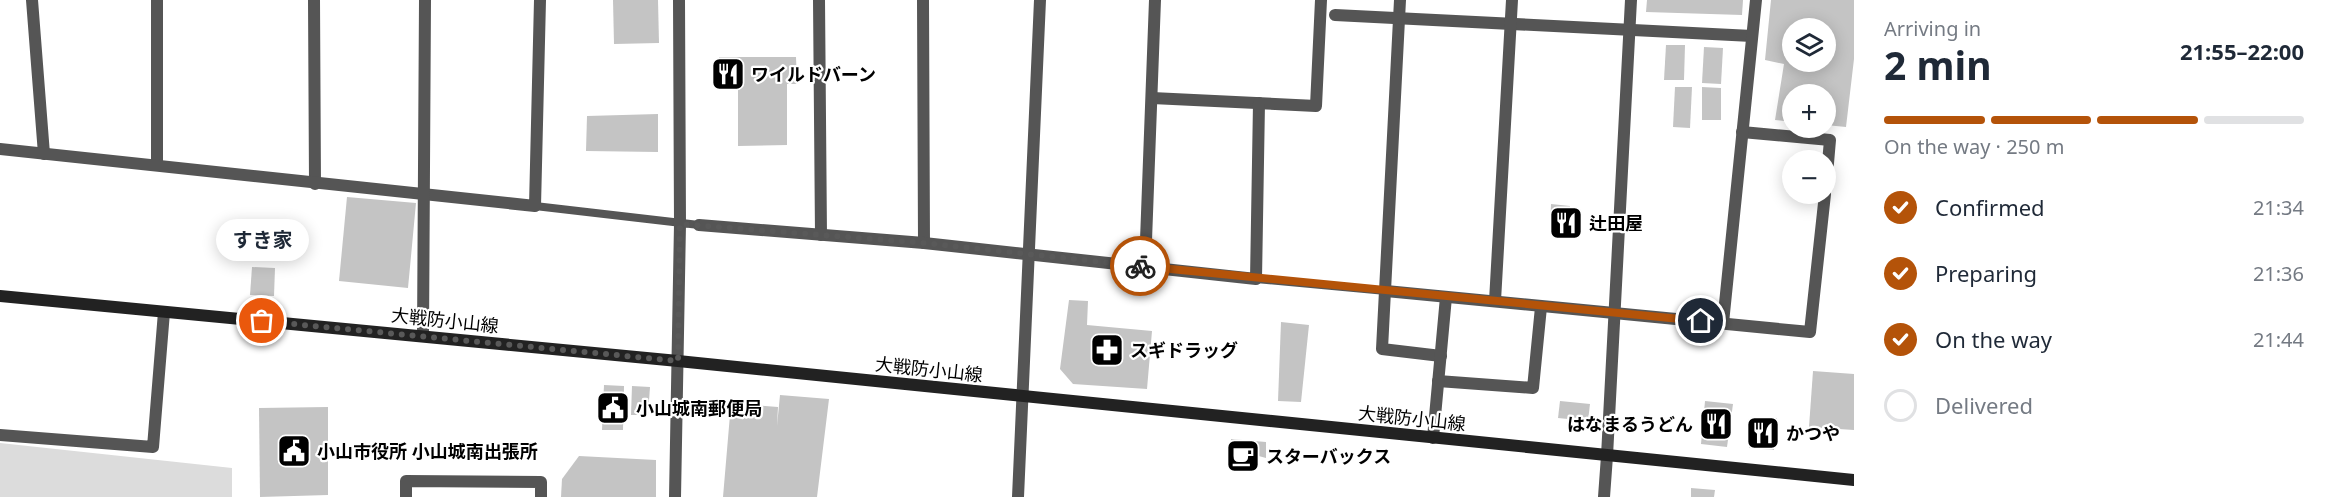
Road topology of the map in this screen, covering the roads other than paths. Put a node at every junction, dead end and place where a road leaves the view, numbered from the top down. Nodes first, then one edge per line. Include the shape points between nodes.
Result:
1 (32, 0) edge
2 (157, 0) edge
3 (314, 0) edge
4 (425, 0) edge
5 (540, 0) edge
6 (680, 0) edge
7 (819, 0) edge
8 (923, 0) edge
9 (1040, 0) edge
10 (1155, 0) edge
11 (1321, 0) edge
12 (1401, 0) edge
13 (1512, 0) edge
14 (1631, 0) edge
15 (1756, 0) edge
16 (1335, 15) dead end
17 (1400, 18) junction
18 (1511, 23) junction
19 (1630, 28) junction
20 (1752, 36) junction
21 (1152, 98) junction
22 (1259, 103) junction
23 (1742, 132) junction
24 (0, 149) edge
25 (1829, 150) edge
26 (44, 154) junction
27 (157, 165) junction
28 (315, 184) junction
29 (425, 195) junction
30 (1824, 204) edge
31 (535, 206) junction
32 (680, 224) junction
33 (699, 225) joint
34 (821, 235) junction
35 (924, 243) junction
36 (1029, 254) junction
37 (1144, 267) junction
38 (1256, 279) junction
39 (1386, 291) junction
40 (0, 296) edge
41 (1446, 297) junction
42 (1495, 301) junction
43 (1541, 307) junction
44 (164, 312) junction
45 (1615, 315) junction
46 (1723, 323) junction
47 (423, 336) junction
48 (1441, 356) junction
49 (678, 361) junction
50 (1438, 381) junction
51 (1021, 396) junction
52 (0, 435) edge
53 (1433, 438) junction
54 (1608, 456) junction
55 (1854, 480) edge
56 (406, 497) edge
57 (541, 497) edge
58 (675, 497) edge
59 (1018, 497) edge
60 (1604, 497) edge

1 - 26 street
2 - 27 street
3 - 28 street
4 - 29 street
5 - 31 street
6 - 32 street
7 - 34 street
8 - 35 street
9 - 36 street
10 - 21 street
11 - 22 street via 1316,106
12 - 17 street
13 - 18 street
14 - 19 street
15 - 20 street
16 - 17 street
17 - 18 street
17 - 39 street
18 - 19 street
18 - 42 street
19 - 20 street
19 - 45 street
20 - 23 street
21 - 22 street
21 - 37 street
22 - 38 street
23 - 25 street via 1830,140
23 - 46 street
24 - 26 street
26 - 27 street
27 - 28 street
28 - 29 street
29 - 31 street
29 - 47 street
30 - 46 street via 1810,332
31 - 32 lane
32 - 33 lane
32 - 49 street
33 - 34 street
34 - 35 street
35 - 36 street
36 - 37 street
36 - 51 street
37 - 38 street
38 - 39 lane
39 - 41 street
39 - 48 street via 1382,349
40 - 44 main road, 大戦防小山線
41 - 42 street
41 - 48 street
42 - 43 street
43 - 45 street
43 - 50 street via 1533,388
44 - 47 main road, 大戦防小山線
44 - 52 street via 153,447
45 - 46 street
45 - 54 street
47 - 49 main road, 大戦防小山線
48 - 50 street
49 - 51 main road, 大戦防小山線
49 - 58 street
50 - 53 street
51 - 53 main road, 大戦防小山線
51 - 59 street
53 - 54 main road, 大戦防小山線
54 - 55 main road, 大戦防小山線
54 - 60 street
56 - 57 street via 406,481 541,482

